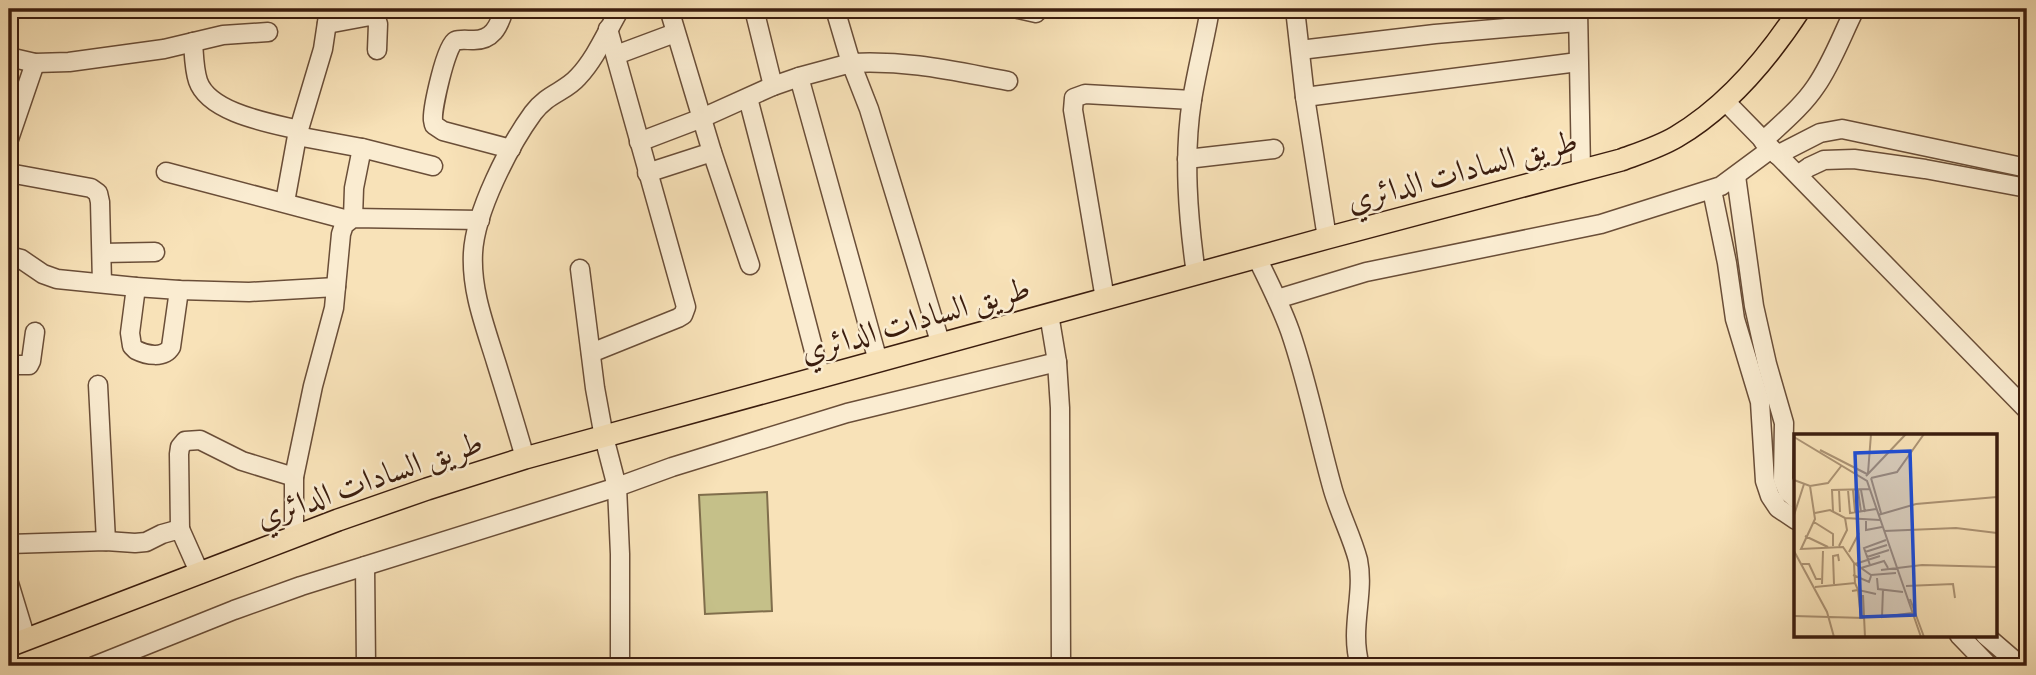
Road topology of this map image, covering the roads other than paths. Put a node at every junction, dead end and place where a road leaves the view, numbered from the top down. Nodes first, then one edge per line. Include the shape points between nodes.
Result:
1 (504, 9) edge
2 (620, 9) edge
3 (669, 9) edge
4 (754, 9) edge
5 (835, 9) edge
6 (1210, 9) edge
7 (1295, 9) edge
8 (1800, 9) edge
9 (1855, 9) edge
10 (1577, 15) edge
11 (328, 16) edge
12 (608, 29) junction
13 (268, 32) dead end
14 (676, 33) junction
15 (193, 43) junction
16 (377, 50) dead end
17 (1300, 50) junction
18 (615, 55) junction
19 (9, 57) edge
20 (1578, 62) junction
21 (36, 63) junction
22 (852, 63) junction
23 (799, 77) junction
24 (1008, 81) dead end
25 (773, 86) junction
26 (1305, 97) junction
27 (748, 98) junction
28 (1192, 100) junction
29 (1724, 100) junction
30 (702, 118) junction
31 (298, 133) junction
32 (9, 139) edge
33 (639, 142) junction
34 (362, 148) junction
35 (511, 149) junction
36 (1274, 149) dead end
37 (1770, 149) junction
38 (712, 152) junction
39 (1187, 159) junction
40 (433, 166) dead end
41 (2027, 168) edge
42 (1581, 171) junction
43 (166, 172) dead end
44 (9, 173) edge
45 (647, 173) junction
46 (1799, 174) junction
47 (1736, 176) junction
48 (2027, 188) edge
49 (1712, 190) junction
50 (285, 202) junction
51 (351, 219) junction
52 (480, 220) junction
53 (1327, 238) junction
54 (102, 253) junction
55 (155, 253) dead end
56 (9, 256) edge
57 (1257, 258) junction
58 (750, 265) dead end
59 (580, 269) dead end
60 (1196, 274) junction
61 (102, 283) junction
62 (136, 287) junction
63 (336, 288) junction
64 (179, 290) junction
65 (1105, 299) junction
66 (1277, 299) junction
67 (1049, 314) junction
68 (35, 332) dead end
69 (941, 345) junction
70 (591, 353) junction
71 (878, 361) junction
72 (1057, 362) junction
73 (9, 365) edge
74 (821, 378) junction
75 (98, 386) dead end
76 (2027, 410) edge
77 (604, 437) junction
78 (525, 458) junction
79 (294, 477) junction
80 (617, 487) junction
81 (1794, 497) edge
82 (1794, 519) edge
83 (180, 529) junction
84 (294, 536) junction
85 (106, 541) junction
86 (9, 544) edge
87 (365, 566) junction
88 (200, 574) junction
89 (9, 583) edge
90 (1960, 636) edge
91 (1986, 636) edge
92 (17, 643) edge
93 (94, 666) edge
94 (366, 666) edge
95 (620, 666) edge
96 (1061, 666) edge
97 (1360, 666) edge
98 (1989, 666) edge
99 (2021, 666) edge

1 - 35 street via 493,35 451,44 432,114 434,125 443,131
2 - 12 street
3 - 14 street
4 - 25 street
5 - 22 street
6 - 28 street
7 - 17 street
8 - 29 main road, طريق السادات الدائري via 1757,67
9 - 37 street via 1816,87
10 - 17 street
10 - 20 street
11 - 16 street via 376,18
11 - 31 street
12 - 18 street
12 - 35 street via 585,69 543,100
13 - 15 street
14 - 18 street
14 - 30 street
15 - 21 street
15 - 31 street via 198,82 207,94 232,111
17 - 26 street
18 - 33 street
19 - 21 street
20 - 26 street
20 - 42 street
21 - 32 street
22 - 23 street
22 - 24 street via 912,63
22 - 69 street
23 - 25 street
23 - 71 street
25 - 27 street
26 - 53 street
27 - 30 street
27 - 74 street
28 - 39 street
28 - 65 street via 1085,94 1074,98
29 - 37 street
29 - 42 main road, طريق السادات الدائري via 1685,131 1650,150
30 - 33 street
30 - 38 street
31 - 34 street
31 - 50 street
33 - 45 street
34 - 40 street
34 - 51 street
35 - 52 street
36 - 39 street
37 - 41 street via 1842,129
37 - 46 street
37 - 47 street
38 - 45 street
38 - 58 street
39 - 60 street
42 - 53 main road, طريق السادات الدائري
43 - 50 street
44 - 54 street via 95,190 100,202
45 - 70 street via 685,311 678,318
46 - 48 street via 1824,160 1854,159
46 - 76 street
47 - 49 street
47 - 81 street via 1754,306 1784,422 1783,480
49 - 66 street via 1601,224 1366,272
49 - 82 street via 1735,319 1760,402 1765,481 1778,508
50 - 51 street
51 - 52 street
51 - 63 street via 341,234
52 - 78 street via 473,251 479,307
53 - 57 main road, طريق السادات الدائري
54 - 55 street
54 - 61 street
56 - 61 street via 57,279
57 - 60 main road, طريق السادات الدائري
57 - 66 street
59 - 70 street
60 - 65 main road, طريق السادات الدائري
61 - 62 street
62 - 64 street
62 - 64 street via 131,340 136,350 156,354 169,352 171,347
63 - 64 street
63 - 79 street
65 - 67 main road, طريق السادات الدائري
66 - 97 street via 1358,562 1355,629
67 - 69 main road, طريق السادات الدائري
67 - 72 street
68 - 73 street via 29,365
69 - 71 main road, طريق السادات الدائري
70 - 77 street
71 - 74 main road, طريق السادات الدائري
72 - 80 street via 846,412
72 - 96 street
74 - 77 main road, طريق السادات الدائري
75 - 85 street
77 - 78 main road, طريق السادات الدائري
77 - 80 street
78 - 84 main road, طريق السادات الدائري
79 - 83 street via 242,461 200,440 185,441 179,454
79 - 84 street
80 - 87 street
80 - 95 street
83 - 85 street via 146,542
83 - 88 street
84 - 88 main road, طريق السادات الدائري
85 - 86 street
87 - 93 street via 234,610
87 - 94 street
88 - 92 main road, طريق السادات الدائري
89 - 92 street
90 - 98 street
91 - 99 street

